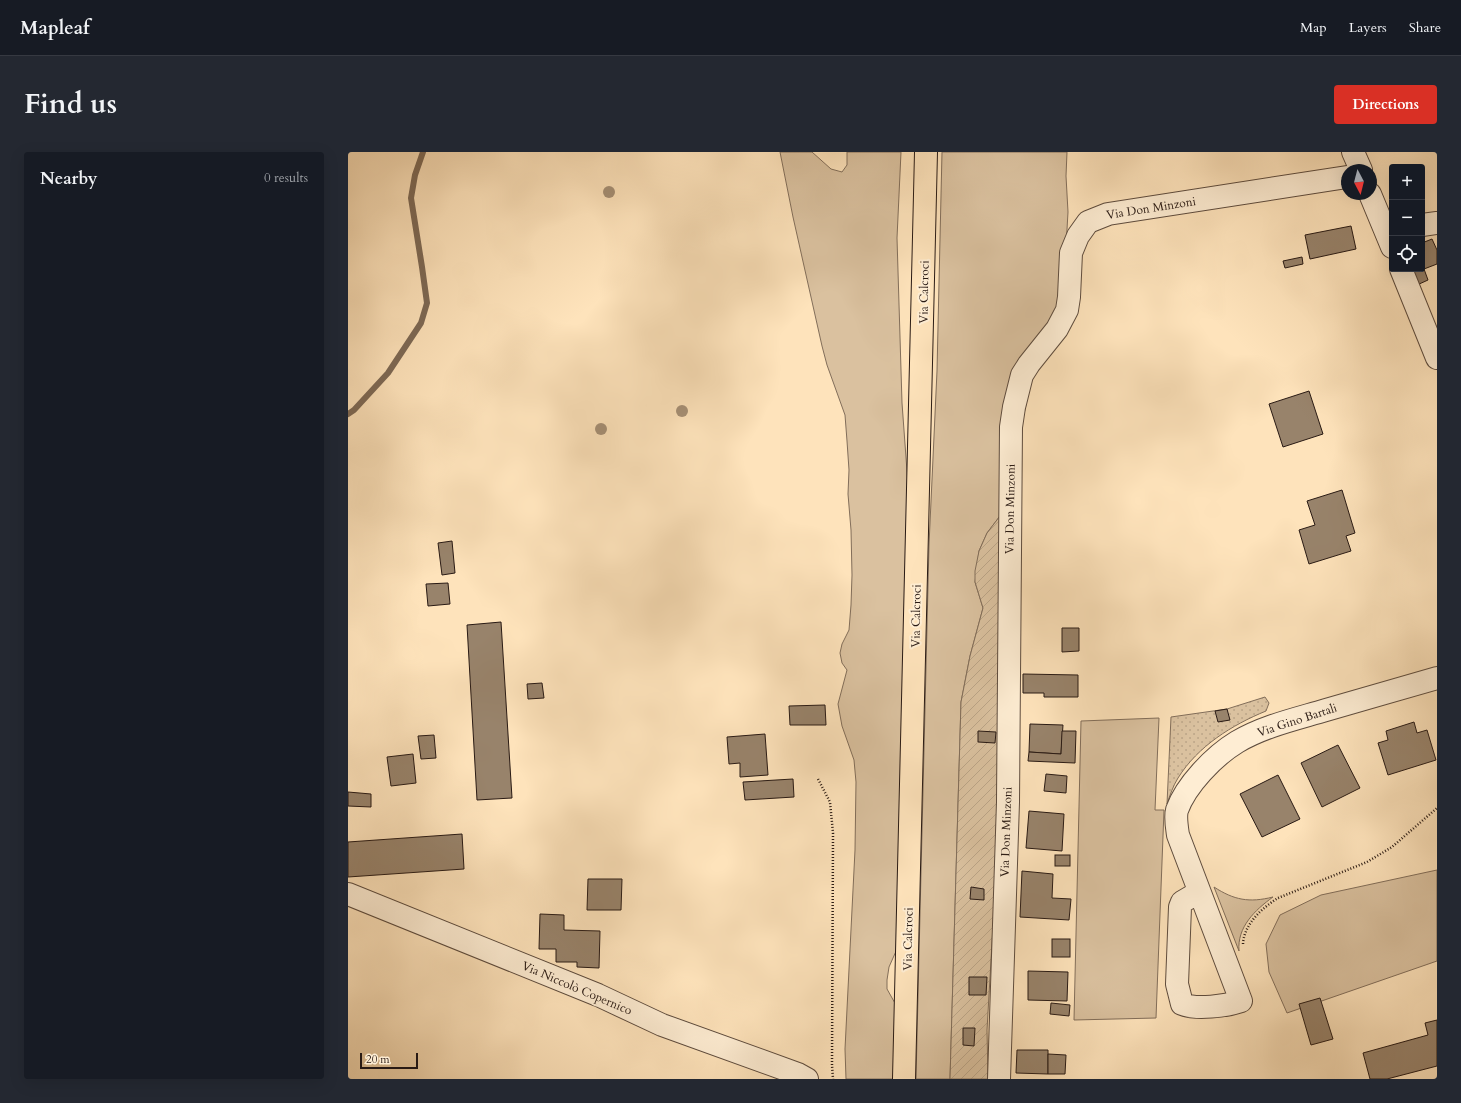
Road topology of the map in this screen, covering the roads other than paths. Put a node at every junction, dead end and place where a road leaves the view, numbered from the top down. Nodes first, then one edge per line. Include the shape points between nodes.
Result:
1 (926, 152) edge
2 (1353, 152) edge
3 (1358, 164) edge
4 (1341, 178) edge
5 (1373, 200) edge
6 (1437, 223) edge
7 (1425, 225) edge
8 (1390, 236) edge
9 (1402, 272) edge
10 (1437, 358) edge
11 (1437, 678) edge
12 (1199, 892) junction
13 (348, 894) edge
14 (806, 1079) edge
15 (904, 1079) edge
16 (999, 1079) edge

1 - 15 main road, Via Calcroci
2 - 3 street
4 - 16 street, Via Don Minzoni via 1108,214 1088,222 1078,236 1071,253 1067,310 1057,329 1022,375 1012,427 1008,802
5 - 8 street
6 - 7 street
9 - 10 street
11 - 12 street, Via Gino Bartali via 1287,721 1236,742 1218,756 1188,790 1177,812 1178,835
12 - 12 street, Via Gino Bartali via 1241,1002 1194,1007 1182,1004 1177,984 1180,907 1182,902
13 - 14 street, Via Niccolò Copernico via 598,994 662,1025

